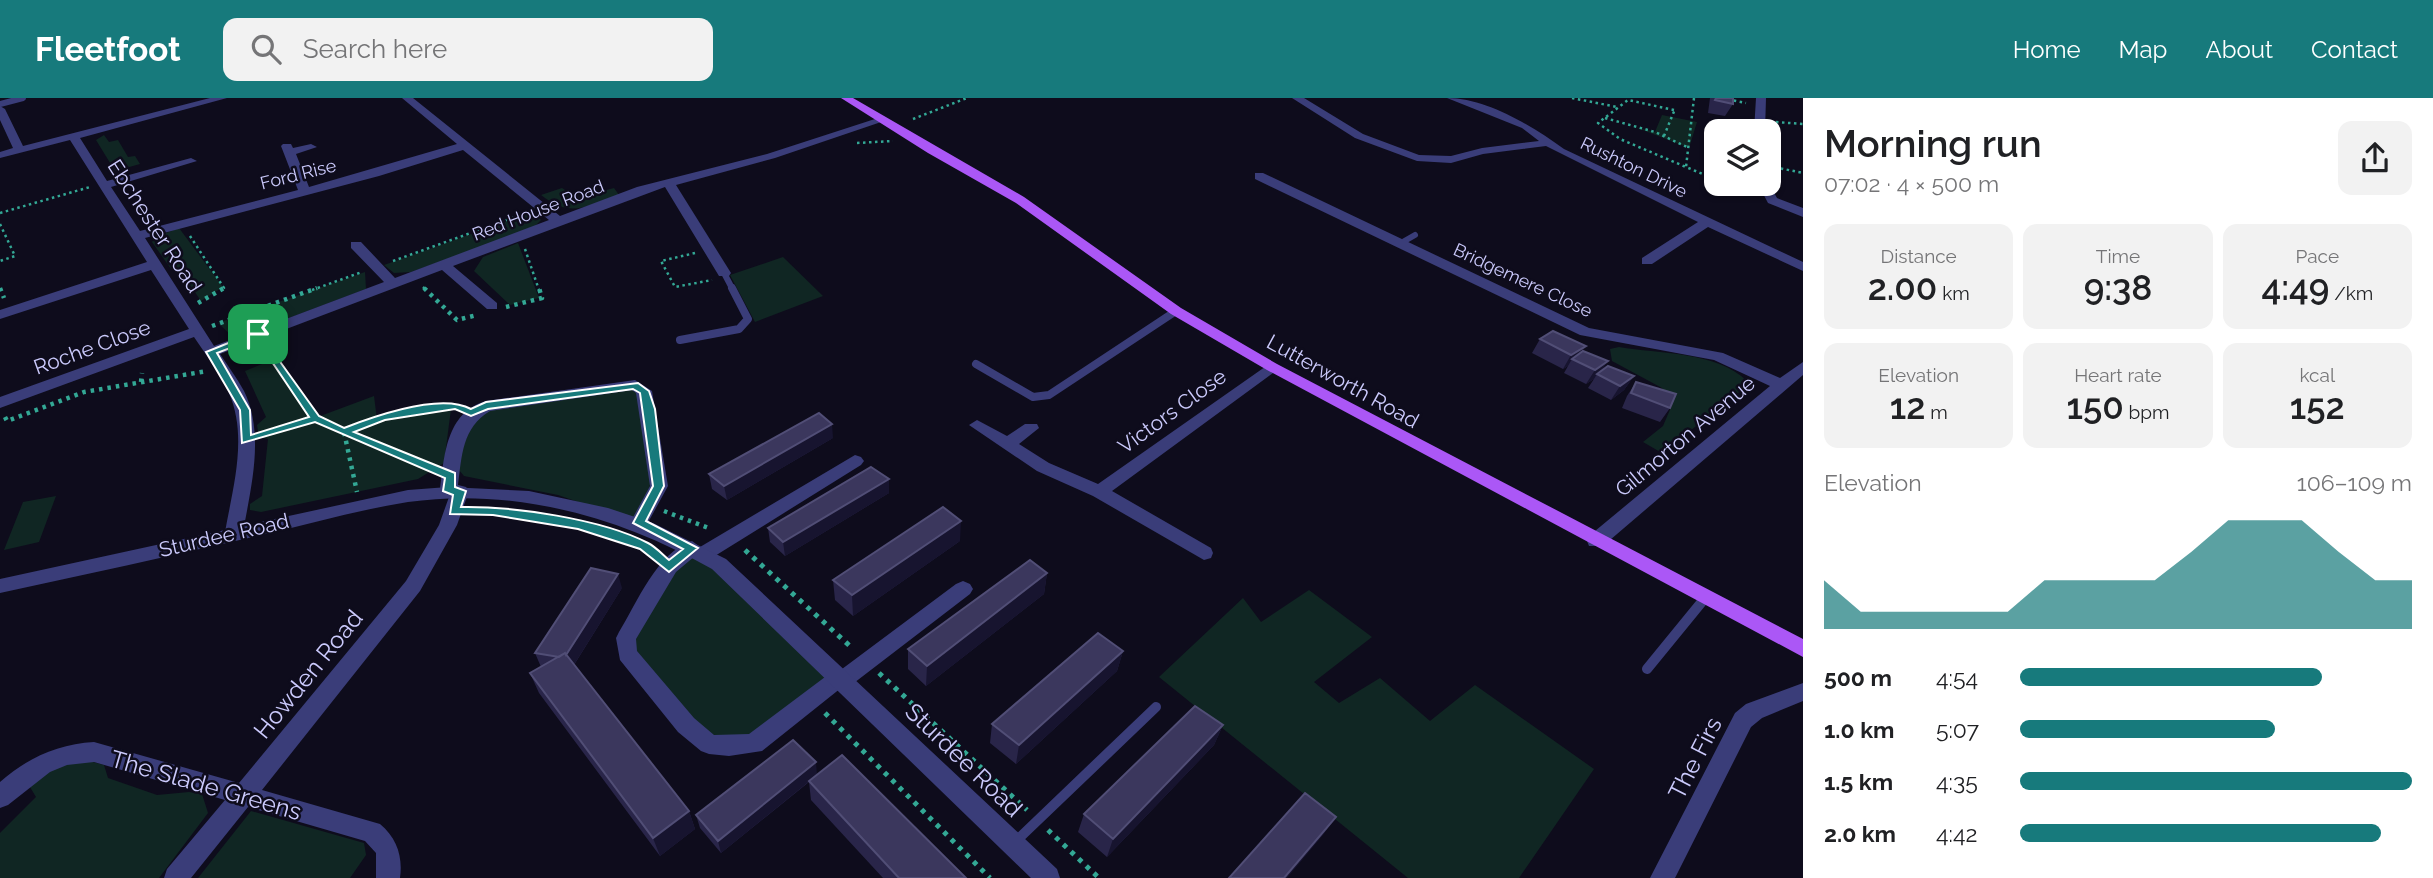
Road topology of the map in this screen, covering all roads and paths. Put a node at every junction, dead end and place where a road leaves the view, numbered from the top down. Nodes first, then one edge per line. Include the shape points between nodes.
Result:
1 (23, 98) edge
2 (222, 98) edge
3 (407, 98) edge
4 (846, 98) edge
5 (967, 98) edge
6 (1297, 98) edge
7 (1452, 98) edge
8 (1573, 98) edge
9 (1694, 98) edge
10 (1722, 98) edge
11 (1761, 102) edge
12 (0, 104) edge
13 (1618, 108) junction
14 (0, 109) edge
15 (1604, 118) junction
16 (1803, 124) edge
17 (1781, 125) edge
18 (894, 127) junction
19 (1664, 136) junction
20 (74, 138) junction
21 (823, 140) junction
22 (1546, 143) junction
23 (467, 145) junction
24 (311, 147) dead end
25 (1689, 148) junction
26 (20, 150) junction
27 (0, 155) edge
28 (191, 161) dead end
29 (1686, 167) junction
30 (1781, 168) edge
31 (1803, 173) edge
32 (1704, 175) edge
33 (1259, 176) dead end
34 (667, 182) junction
35 (104, 184) junction
36 (305, 191) junction
37 (1770, 196) edge
38 (0, 213) edge
39 (1803, 213) edge
40 (558, 221) junction
41 (181, 222) junction
42 (1707, 222) junction
43 (0, 224) edge
44 (1415, 235) dead end
45 (137, 236) junction
46 (1401, 243) junction
47 (356, 245) dead end
48 (710, 250) junction
49 (0, 261) edge
50 (1647, 261) dead end
51 (155, 264) junction
52 (444, 265) junction
53 (1803, 267) edge
54 (725, 275) junction
55 (393, 284) junction
56 (492, 306) dead end
57 (185, 311) junction
58 (1176, 311) junction
59 (0, 314) edge
60 (198, 331) junction
61 (258, 334) junction
62 (680, 340) dead end
63 (211, 352) junction
64 (976, 364) dead end
65 (1272, 367) junction
66 (1803, 367) edge
67 (222, 368) junction
68 (142, 373) dead end
69 (141, 382) junction
70 (1781, 385) junction
71 (1, 403) edge
72 (471, 413) junction
73 (315, 418) junction
74 (977, 425) dead end
75 (1031, 428) dead end
76 (344, 432) junction
77 (246, 440) junction
78 (1007, 444) junction
79 (855, 461) dead end
80 (453, 486) junction
81 (1099, 492) junction
82 (358, 497) junction
83 (643, 515) junction
84 (234, 532) junction
85 (730, 538) junction
86 (1596, 541) junction
87 (698, 551) junction
88 (1204, 553) dead end
89 (0, 586) edge
90 (963, 589) dead end
91 (1705, 598) junction
92 (1803, 649) edge
93 (867, 662) junction
94 (1647, 669) dead end
95 (841, 678) junction
96 (1803, 692) edge
97 (812, 699) junction
98 (1156, 707) dead end
99 (242, 796) junction
100 (0, 797) edge
101 (1038, 821) junction
102 (1013, 844) junction
103 (176, 878) edge
104 (388, 878) edge
105 (990, 878) edge
106 (1048, 878) edge
107 (1099, 878) edge
108 (1662, 878) edge

1 - 12 lane
2 - 20 street
3 - 23 street
4 - 18 main road, Lutterworth Road
5 - 18 path
6 - 22 street via 1359,136 1417,158 1451,160
7 - 22 street, Rushton Drive via 1526,126
8 - 13 path
9 - 25 path
10 - 11 path
13 - 15 path
13 - 19 path via 1628,100 1675,109
14 - 26 street
15 - 19 path
15 - 29 path via 1598,122 1619,139
16 - 17 path
18 - 21 street, Red House Road
18 - 21 path via 888,143 830,144
18 - 58 main road, Lutterworth Road via 1020,200
19 - 25 path
20 - 26 street
20 - 35 street, Ebchester Road
21 - 34 street, Red House Road
22 - 42 street, Rushton Drive
23 - 36 street, Ford Rise
23 - 40 street
24 - 36 street via 288,149
25 - 29 path
26 - 27 street
28 - 35 street
29 - 32 path
30 - 31 path
33 - 46 street, Bridgemere Close
34 - 40 street, Red House Road
34 - 48 street
35 - 38 path
35 - 45 street, Ebchester Road
36 - 41 street, Ford Rise
37 - 39 street
40 - 52 street, Red House Road
41 - 45 street, Ford Rise
41 - 57 path via 224,288
42 - 50 street
42 - 53 street, Rushton Drive
43 - 49 path via 15,256
44 - 46 lane
45 - 51 street, Ebchester Road
46 - 70 street, Bridgemere Close via 1585,332 1718,356
47 - 55 street
48 - 54 street
48 - 54 path via 660,261 675,288
51 - 57 street, Ebchester Road
51 - 59 street
52 - 55 street, Red House Road
52 - 56 street
54 - 62 lane via 748,319 739,329
55 - 61 street, Red House Road
57 - 60 street, Ebchester Road
58 - 64 lane via 1049,395 1033,397
58 - 65 main road, Lutterworth Road
60 - 63 street, Ebchester Road
60 - 71 street, Roche Close
61 - 63 street, Red House Road
61 - 73 path
63 - 67 street, Ebchester Road
65 - 81 street, Victors Close
65 - 86 main road, Lutterworth Road
66 - 70 street, Gilmorton Avenue
67 - 69 path
67 - 77 street, Ebchester Road via 245,410
68 - 69 path
69 - 71 path via 84,392 7,421
70 - 86 street, Gilmorton Avenue
72 - 76 path via 457,405 383,416
72 - 80 street via 460,424
72 - 83 street via 486,406 635,385 644,391 649,409 659,486
73 - 76 path
73 - 77 path
74 - 78 street
75 - 78 street
76 - 80 path
76 - 82 path
77 - 84 street, Ebchester Road
78 - 81 street via 1042,467
79 - 85 street
80 - 82 street, Sturdee Road
80 - 83 street, Sturdee Road
80 - 99 street, Howden Road via 448,525 412,586
81 - 88 street
82 - 84 street, Sturdee Road
83 - 85 path via 677,514
83 - 87 street, Sturdee Road
84 - 89 street, Sturdee Road
85 - 87 street
85 - 93 path
86 - 91 main road, Lutterworth Road
87 - 95 street, Sturdee Road via 719,564
87 - 97 street via 669,567 626,638 626,654 709,744 754,744
90 - 93 street
91 - 92 main road, Lutterworth Road
91 - 94 lane
93 - 95 street
93 - 101 path
95 - 97 street
95 - 102 street, Sturdee Road
96 - 108 street, The Firs via 1754,711 1743,720
97 - 105 path
98 - 101 lane
99 - 100 street, The Slade Greens via 94,752 77,752 38,766
99 - 103 street, Howden Road
99 - 104 street, The Slade Greens via 372,832 387,852
101 - 102 lane
101 - 107 path
102 - 106 street, Sturdee Road

